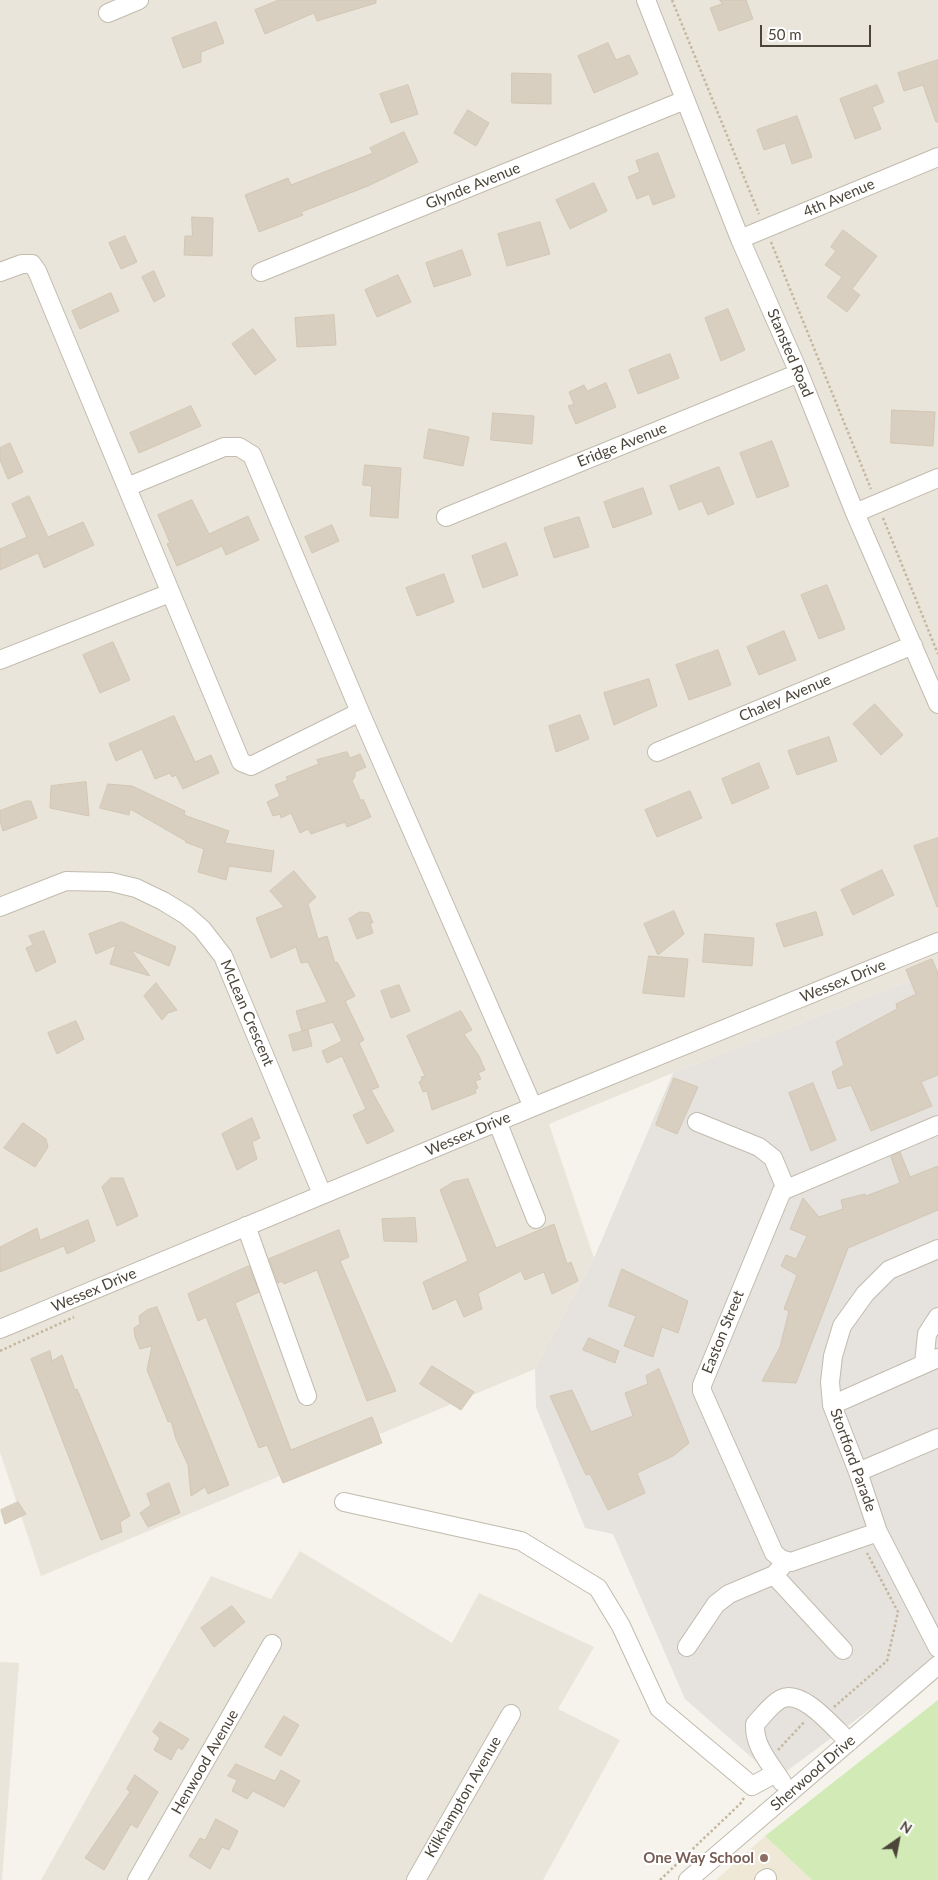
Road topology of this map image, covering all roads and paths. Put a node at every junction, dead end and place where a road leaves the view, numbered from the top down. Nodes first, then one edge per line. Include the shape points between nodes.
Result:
1 (138, 0) edge
2 (646, 0) edge
3 (672, 0) edge
4 (108, 13) dead end
5 (685, 100) junction
6 (938, 156) edge
7 (765, 228) junction
8 (740, 239) junction
9 (0, 272) edge
10 (261, 272) dead end
11 (799, 373) junction
12 (938, 478) edge
13 (126, 487) junction
14 (874, 496) dead end
15 (855, 513) junction
16 (882, 515) dead end
17 (446, 517) dead end
18 (170, 593) junction
19 (913, 644) junction
20 (938, 654) edge
21 (0, 660) edge
22 (938, 704) edge
23 (360, 712) junction
24 (657, 752) dead end
25 (0, 907) edge
26 (938, 942) edge
27 (533, 1107) junction
28 (497, 1121) junction
29 (697, 1122) dead end
30 (938, 1125) edge
31 (786, 1188) junction
32 (322, 1194) junction
33 (536, 1219) dead end
34 (246, 1226) junction
35 (938, 1248) edge
36 (938, 1317) edge
37 (0, 1329) edge
38 (931, 1361) edge
39 (307, 1396) dead end
40 (832, 1405) junction
41 (938, 1438) edge
42 (858, 1472) junction
43 (344, 1502) dead end
44 (878, 1532) junction
45 (787, 1561) junction
46 (774, 1575) junction
47 (272, 1644) dead end
48 (687, 1647) dead end
49 (938, 1648) edge
50 (843, 1650) dead end
51 (938, 1665) edge
52 (511, 1714) dead end
53 (849, 1742) junction
54 (776, 1772) junction
55 (752, 1786) junction
56 (789, 1793) junction
57 (137, 1880) edge
58 (416, 1880) edge
59 (660, 1880) edge
60 (688, 1880) edge

1 - 4 street
2 - 5 street, Stansted Road
3 - 7 path
5 - 8 street, Stansted Road
5 - 10 street, Glynde Avenue
6 - 7 street, 4th Avenue
7 - 8 street, 4th Avenue
7 - 14 path
8 - 11 street, Stansted Road
9 - 13 street via 22,264 32,264 37,271
11 - 15 street, Stansted Road
11 - 17 street, Eridge Avenue
12 - 15 street
13 - 18 street
13 - 23 street via 224,447 238,447 252,455
15 - 19 street, Stansted Road
16 - 20 path
18 - 21 street
18 - 23 street via 241,762 251,766
19 - 22 street, Stansted Road
19 - 24 street, Chaley Avenue
23 - 27 street
25 - 32 street, McLean Crescent via 66,881 111,882 136,888 163,901 202,929 223,956
26 - 27 street, Wessex Drive
27 - 28 street, Wessex Drive
28 - 32 street, Wessex Drive
28 - 33 street
29 - 31 street via 759,1147 773,1158
30 - 31 street
31 - 45 street, Easton Street via 779,1196 701,1387 774,1553
32 - 34 street, Wessex Drive
34 - 37 street, Wessex Drive
34 - 39 street
35 - 40 street, Stortford Parade via 882,1275 842,1326 833,1356
36 - 38 street via 928,1334
38 - 40 street
40 - 42 street, Stortford Parade
41 - 42 street
42 - 44 street, Stortford Parade
43 - 55 street via 521,1541 598,1588 621,1626 659,1708
44 - 45 street
44 - 49 street, Stortford Parade
45 - 46 street
46 - 48 street via 729,1594 716,1604
46 - 50 street
47 - 57 street, Henwood Avenue
51 - 53 street, Sherwood Drive
52 - 58 street, Kilkhampton Avenue
53 - 54 street via 805,1701 791,1696 780,1699 756,1724 755,1732 757,1743
53 - 56 street, Sherwood Drive
54 - 55 street
54 - 56 street
55 - 59 path via 740,1804
56 - 60 street, Sherwood Drive

